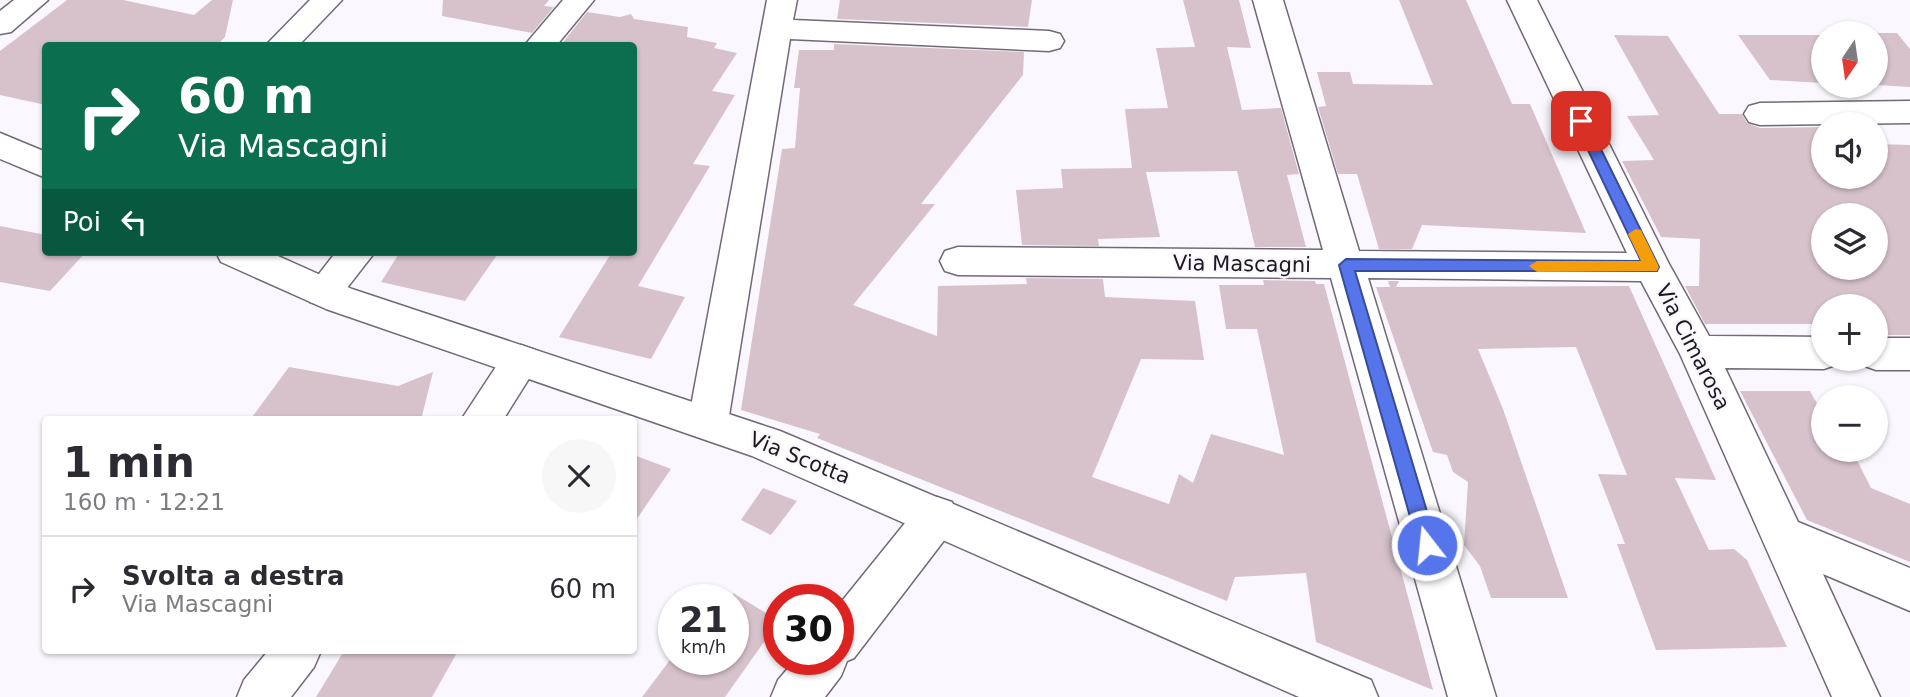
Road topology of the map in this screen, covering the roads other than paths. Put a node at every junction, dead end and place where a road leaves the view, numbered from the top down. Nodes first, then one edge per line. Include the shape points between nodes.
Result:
1 (33, 0) edge
2 (327, 0) edge
3 (579, 0) edge
4 (1268, 0) edge
5 (1522, 0) edge
6 (780, 14) edge
7 (0, 25) edge
8 (1049, 41) dead end
9 (284, 42) edge
10 (542, 42) edge
11 (1910, 112) edge
12 (1760, 114) dead end
13 (0, 145) edge
14 (42, 164) edge
15 (243, 256) edge
16 (354, 256) edge
17 (958, 261) dead end
18 (1346, 265) junction
19 (1652, 267) junction
20 (323, 292) junction
21 (1698, 352) junction
22 (1811, 353) edge
23 (1888, 354) edge
24 (1910, 354) edge
25 (522, 360) junction
26 (484, 416) edge
27 (708, 422) junction
28 (937, 516) junction
29 (1784, 537) junction
30 (1910, 590) edge
31 (854, 622) edge
32 (296, 654) edge
33 (812, 675) edge
34 (261, 697) edge
35 (795, 697) edge
36 (1354, 697) edge
37 (1472, 697) edge
38 (1856, 697) edge

1 - 7 street
2 - 9 street
3 - 10 street
4 - 18 street
5 - 19 street, Via Cimarosa
6 - 8 street
6 - 27 street
11 - 12 street
13 - 14 street
15 - 20 street, Via Scotta
16 - 20 street
17 - 18 street, Via Mascagni
18 - 19 street, Via Mascagni
18 - 37 street
19 - 21 street, Via Cimarosa
20 - 25 street, Via Scotta
21 - 22 street
21 - 29 street, Via Cimarosa
23 - 24 street
25 - 26 street
25 - 27 street, Via Scotta
27 - 28 street, Via Scotta
28 - 31 street
28 - 36 street, Via Scotta
29 - 30 street
29 - 38 street, Via Cimarosa
32 - 34 street
33 - 35 street

